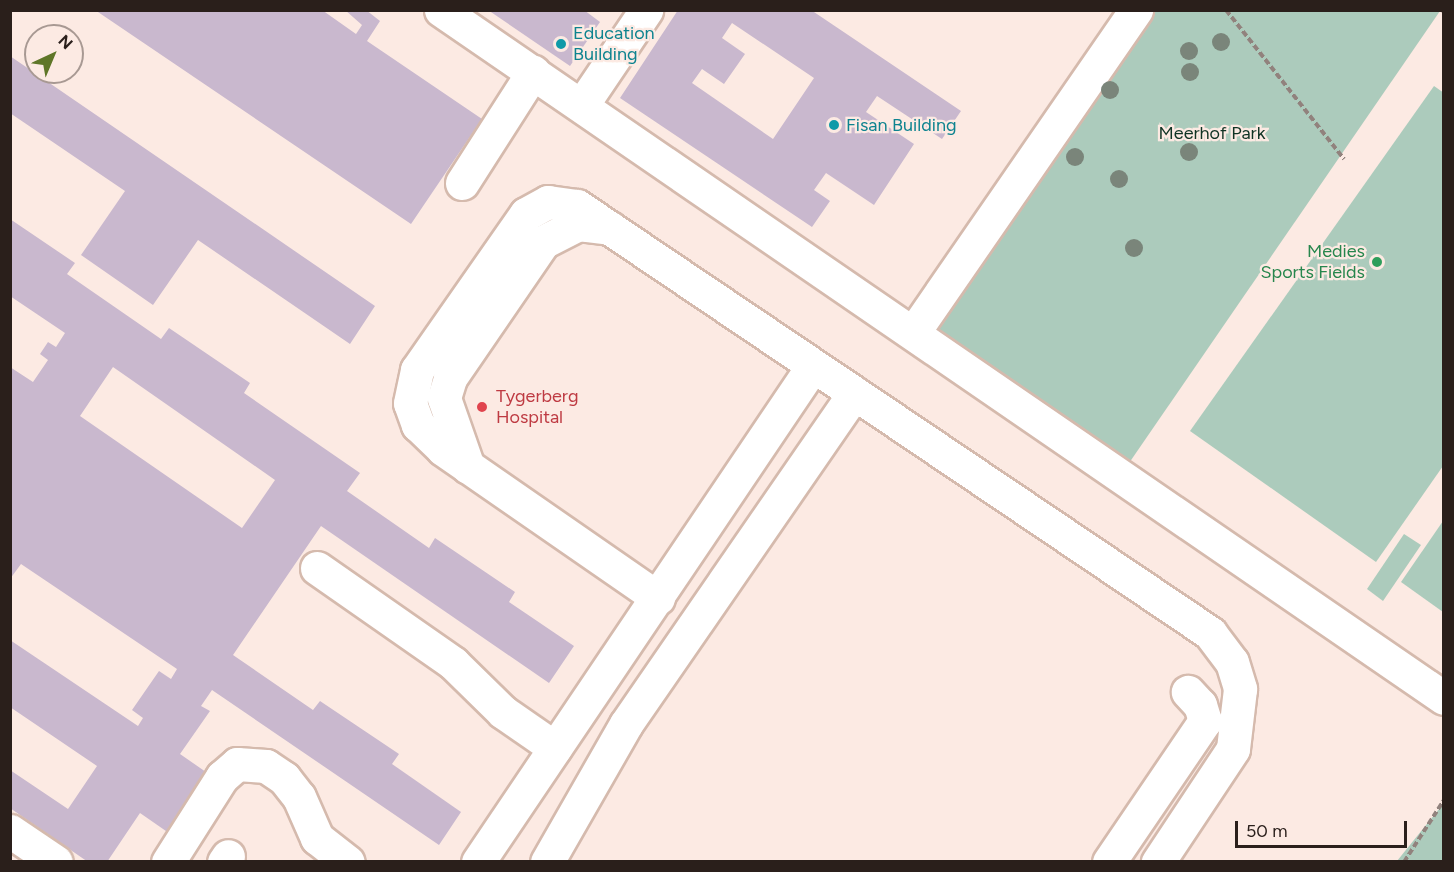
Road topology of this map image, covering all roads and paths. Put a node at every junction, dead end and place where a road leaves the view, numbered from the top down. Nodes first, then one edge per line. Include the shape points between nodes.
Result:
1 (441, 10) edge
2 (646, 10) edge
3 (1136, 10) edge
4 (1226, 10) edge
5 (533, 72) junction
6 (582, 105) junction
7 (1344, 159) dead end
8 (462, 183) dead end
9 (913, 333) junction
10 (812, 367) junction
11 (854, 393) junction
12 (317, 568) dead end
13 (663, 590) junction
14 (707, 607) junction
15 (1188, 692) dead end
16 (589, 699) junction
17 (1443, 699) edge
18 (1205, 721) junction
19 (626, 724) junction
20 (555, 748) junction
21 (1233, 749) junction
22 (1443, 800) edge
23 (10, 831) edge
24 (49, 857) edge
25 (168, 861) edge
26 (348, 861) edge
27 (478, 861) edge
28 (547, 861) edge
29 (1109, 861) edge
30 (1158, 861) edge
31 (1404, 861) edge

1 - 5 street
2 - 6 street
3 - 9 street
4 - 7 path
5 - 6 street
5 - 8 street
6 - 9 street
9 - 17 street
10 - 11 street
10 - 13 street
10 - 13 street via 610,228 569,203 548,202 534,208 417,370 410,395 415,419 443,450
11 - 14 street
11 - 21 street via 1210,633 1232,662 1240,689
12 - 20 street via 453,663 503,712
13 - 14 street
13 - 16 street
14 - 19 street
15 - 18 street via 1200,705
16 - 19 street
16 - 20 street
18 - 21 street
18 - 29 street
19 - 28 street
20 - 27 street
21 - 30 street
22 - 31 path
23 - 24 street
25 - 26 street via 222,777 237,764 266,766 284,778 298,797 317,838

